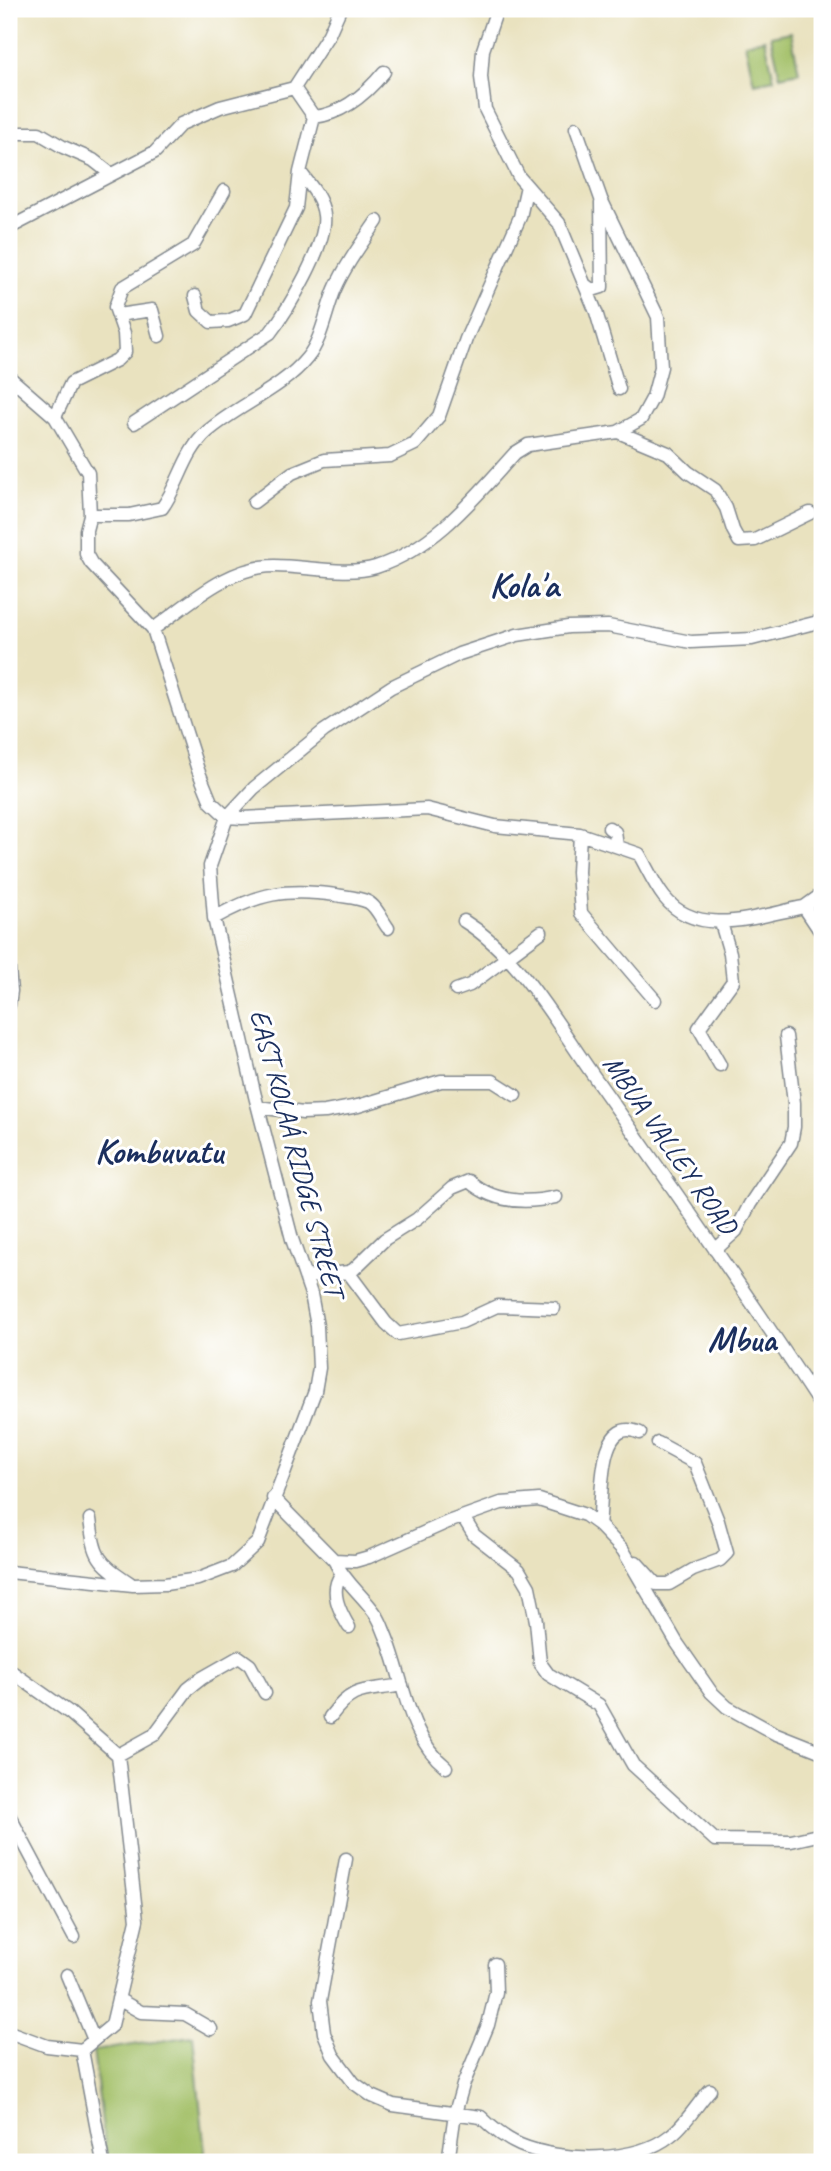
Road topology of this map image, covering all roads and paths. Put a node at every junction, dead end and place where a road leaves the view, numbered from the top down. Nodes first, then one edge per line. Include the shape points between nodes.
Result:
1 (340, 9) edge
2 (497, 9) edge
3 (384, 72) dead end
4 (294, 88) junction
5 (314, 117) junction
6 (576, 128) dead end
7 (13, 133) dead end
8 (300, 172) junction
9 (111, 174) junction
10 (527, 186) junction
11 (224, 191) dead end
12 (601, 199) junction
13 (377, 221) dead end
14 (9, 228) edge
15 (583, 284) junction
16 (195, 296) dead end
17 (118, 316) junction
18 (159, 336) dead end
19 (9, 377) edge
20 (619, 389) dead end
21 (55, 417) junction
22 (134, 423) dead end
23 (618, 432) junction
24 (254, 502) dead end
25 (810, 513) dead end
26 (90, 514) junction
27 (822, 621) edge
28 (153, 629) junction
29 (227, 817) junction
30 (609, 828) dead end
31 (580, 834) junction
32 (617, 846) junction
33 (822, 894) edge
34 (804, 907) junction
35 (214, 918) junction
36 (464, 921) dead end
37 (721, 923) junction
38 (388, 928) dead end
39 (541, 932) dead end
40 (822, 934) edge
41 (508, 959) junction
42 (9, 969) edge
43 (456, 990) dead end
44 (654, 1000) dead end
45 (9, 1005) edge
46 (786, 1036) dead end
47 (720, 1065) dead end
48 (514, 1095) dead end
49 (258, 1107) junction
50 (556, 1197) dead end
51 (715, 1250) junction
52 (348, 1272) junction
53 (305, 1277) junction
54 (554, 1308) dead end
55 (822, 1408) edge
56 (640, 1433) dead end
57 (658, 1443) dead end
58 (273, 1498) junction
59 (463, 1517) junction
60 (90, 1519) dead end
61 (600, 1525) junction
62 (624, 1550) junction
63 (334, 1560) junction
64 (9, 1572) edge
65 (341, 1576) junction
66 (133, 1585) junction
67 (349, 1627) dead end
68 (9, 1670) edge
69 (402, 1685) junction
70 (265, 1693) dead end
71 (330, 1717) dead end
72 (822, 1752) edge
73 (118, 1755) junction
74 (446, 1768) dead end
75 (9, 1815) edge
76 (822, 1834) edge
77 (346, 1859) dead end
78 (74, 1937) dead end
79 (495, 1964) dead end
80 (67, 1975) dead end
81 (118, 1999) junction
82 (211, 2029) dead end
83 (9, 2032) edge
84 (94, 2040) junction
85 (82, 2050) junction
86 (710, 2090) dead end
87 (455, 2113) junction
88 (103, 2162) edge
89 (448, 2162) edge

1 - 4 street
2 - 10 street via 483,50 485,109
3 - 5 street via 363,96
4 - 5 street
4 - 9 street via 220,107 181,124 155,152
5 - 8 street
6 - 12 street
7 - 9 street via 39,133
8 - 16 street via 296,208 245,314 211,322 199,311
8 - 22 street via 320,200 324,217 312,260 284,315 248,349
9 - 14 street
10 - 15 street via 559,223
10 - 24 street via 520,217 466,339 439,416 415,444 390,456 324,460 292,473
11 - 17 street via 193,245 122,288 115,307
12 - 15 street via 602,287 592,290
12 - 23 street via 658,317 661,366 653,397 641,419
13 - 26 street via 335,289 310,355 208,431 186,457 162,508 129,515
15 - 20 street
17 - 18 street via 152,310
17 - 21 street via 125,352 71,383
19 - 21 street
21 - 26 street via 88,473
23 - 25 street via 668,453 715,490 739,541 755,540
23 - 28 street via 528,445 515,453 446,527 414,550 374,568 272,566 243,572 220,582
26 - 28 street via 86,554
27 - 29 street via 752,639 691,642 608,626 568,627 517,635 471,650 391,687 324,730 254,788
28 - 29 street via 198,770 211,802
29 - 31 street via 427,809 495,826
29 - 35 street, EAST KOLAÁ RIDGE STREET via 210,866
30 - 32 street via 615,832
31 - 32 street
31 - 44 street via 581,913
32 - 37 street via 639,854 665,898 690,917
33 - 34 street
34 - 37 street
34 - 40 street
35 - 38 street via 243,901 305,891 370,903
35 - 49 street, EAST KOLAÁ RIDGE STREET
36 - 41 street, MBUA VALLEY ROAD
37 - 47 street via 733,981 699,1028
39 - 41 street
41 - 43 street
41 - 51 street, MBUA VALLEY ROAD
42 - 45 street
46 - 51 street via 794,1102 790,1143 736,1231
48 - 49 street via 493,1081 441,1081 325,1112
49 - 53 street, EAST KOLAÁ RIDGE STREET
50 - 52 street via 501,1199 468,1181 452,1188
51 - 55 street, MBUA VALLEY ROAD
52 - 53 street
52 - 54 street via 398,1334 462,1322 497,1306
53 - 58 street, EAST KOLAÁ RIDGE STREET via 317,1326 319,1368 315,1391
56 - 61 street via 630,1428 619,1431 611,1442 605,1457
57 - 62 street via 695,1463 727,1553 669,1584 656,1584
58 - 63 street
58 - 66 street, EAST KOLAÁ RIDGE STREET via 258,1542 232,1566 198,1579
59 - 61 street via 501,1503 539,1500 569,1508
59 - 63 street via 369,1557
59 - 76 street via 474,1535 519,1570 529,1587 540,1663 548,1674 598,1705 633,1765 715,1840 791,1841
60 - 66 street via 94,1551 106,1567
61 - 62 street
62 - 72 street via 711,1692 727,1707 763,1727
63 - 65 street
64 - 66 street, EAST KOLAÁ RIDGE STREET
65 - 67 street via 336,1597
65 - 69 street via 378,1617
68 - 73 street via 70,1713
69 - 71 street via 353,1693
69 - 74 street via 416,1727
70 - 73 street via 250,1665 239,1657 188,1689 154,1735
73 - 81 street via 137,1920
75 - 78 street
77 - 87 street via 320,2001 324,2033 333,2054 354,2083 372,2096 393,2105
79 - 87 street via 496,1992 488,2025
80 - 84 street
81 - 82 street via 141,2012 185,2014
81 - 84 street via 112,2025
83 - 85 street via 47,2046
84 - 85 street
85 - 88 street
86 - 87 street via 672,2135 648,2149 618,2156 540,2151 518,2144 481,2117
87 - 89 street

